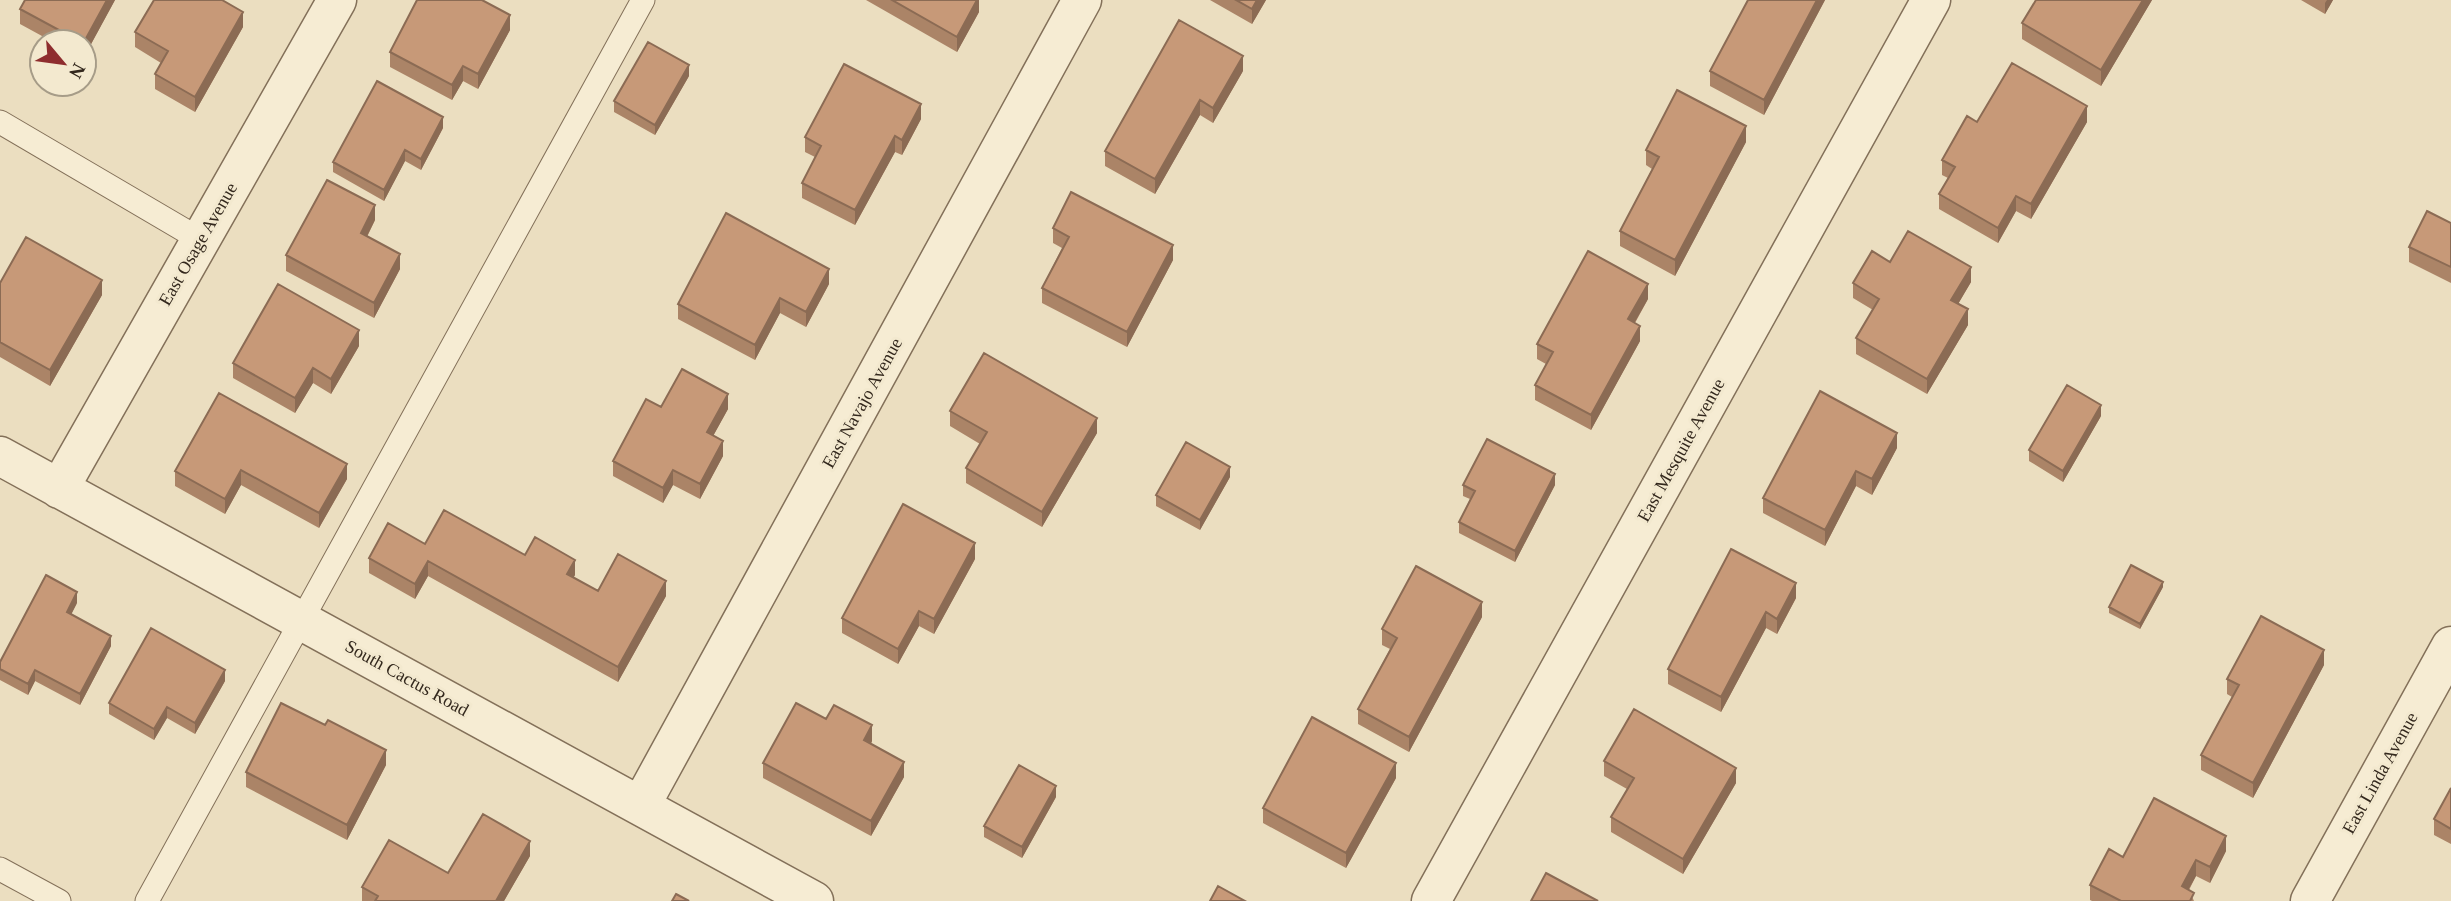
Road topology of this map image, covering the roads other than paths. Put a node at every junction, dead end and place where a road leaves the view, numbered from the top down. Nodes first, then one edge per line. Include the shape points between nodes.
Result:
1 (337, 0) edge
2 (643, 0) edge
3 (1082, 0) edge
4 (1931, 0) edge
5 (0, 122) edge
6 (201, 240) junction
7 (0, 456) edge
8 (59, 489) junction
9 (302, 621) junction
10 (2451, 646) edge
11 (641, 805) junction
12 (0, 869) edge
13 (59, 901) edge
14 (147, 901) edge
15 (814, 901) edge
16 (1431, 901) edge
17 (2310, 901) edge

1 - 6 street, East Osage Avenue
2 - 9 lane
3 - 11 street, East Navajo Avenue
4 - 16 street, East Mesquite Avenue
5 - 6 lane
6 - 8 street, East Osage Avenue
7 - 8 street, South Cactus Road
8 - 9 street, South Cactus Road
9 - 11 street, South Cactus Road
9 - 14 lane
10 - 17 street, East Linda Avenue
11 - 15 street, South Cactus Road
12 - 13 lane

